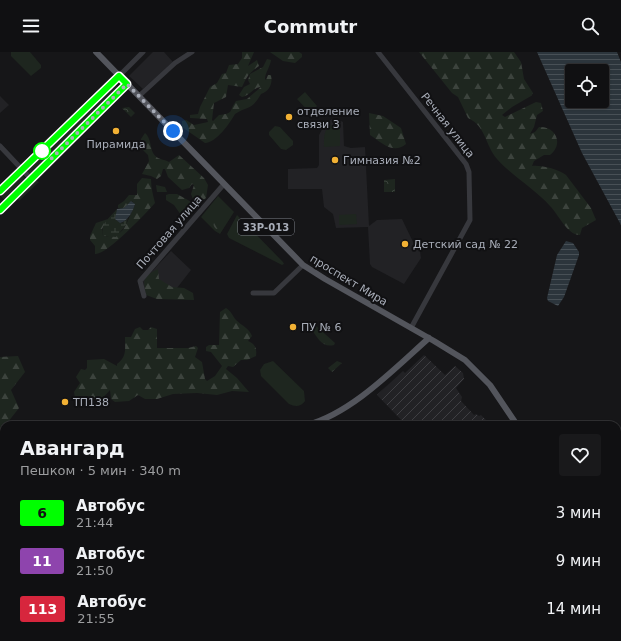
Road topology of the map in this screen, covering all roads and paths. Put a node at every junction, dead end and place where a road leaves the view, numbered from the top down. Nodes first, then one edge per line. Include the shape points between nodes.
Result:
1 (96, 52) edge
2 (143, 52) edge
3 (192, 52) edge
4 (378, 52) edge
5 (119, 76) junction
6 (127, 84) junction
7 (139, 96) junction
8 (0, 146) edge
9 (22, 170) junction
10 (31, 179) junction
11 (224, 184) junction
12 (0, 191) edge
13 (0, 210) edge
14 (303, 265) junction
15 (253, 293) dead end
16 (144, 296) dead end
17 (411, 328) junction
18 (429, 338) junction
19 (320, 421) edge
20 (514, 421) edge

1 - 5 main road, проспект Мира
2 - 5 street
3 - 7 street via 175,63
4 - 17 street, Речная улица via 466,164 469,172 470,220
5 - 6 main road, проспект Мира / 33Р-013
5 - 9 main road
6 - 7 main road, проспект Мира / 33Р-013
6 - 10 main road
7 - 11 main road, проспект Мира / 33Р-013
8 - 9 street
9 - 10 street
9 - 12 main road
10 - 13 main road
11 - 14 main road, проспект Мира / 33Р-013
11 - 16 street, Почтовая улица via 140,281
14 - 15 street via 274,293
14 - 17 main road, проспект Мира / 33Р-013
17 - 18 main road, проспект Мира / 33Р-013
18 - 19 main road via 349,407
18 - 20 main road, проспект Мира / 33Р-013 via 475,369 490,385

